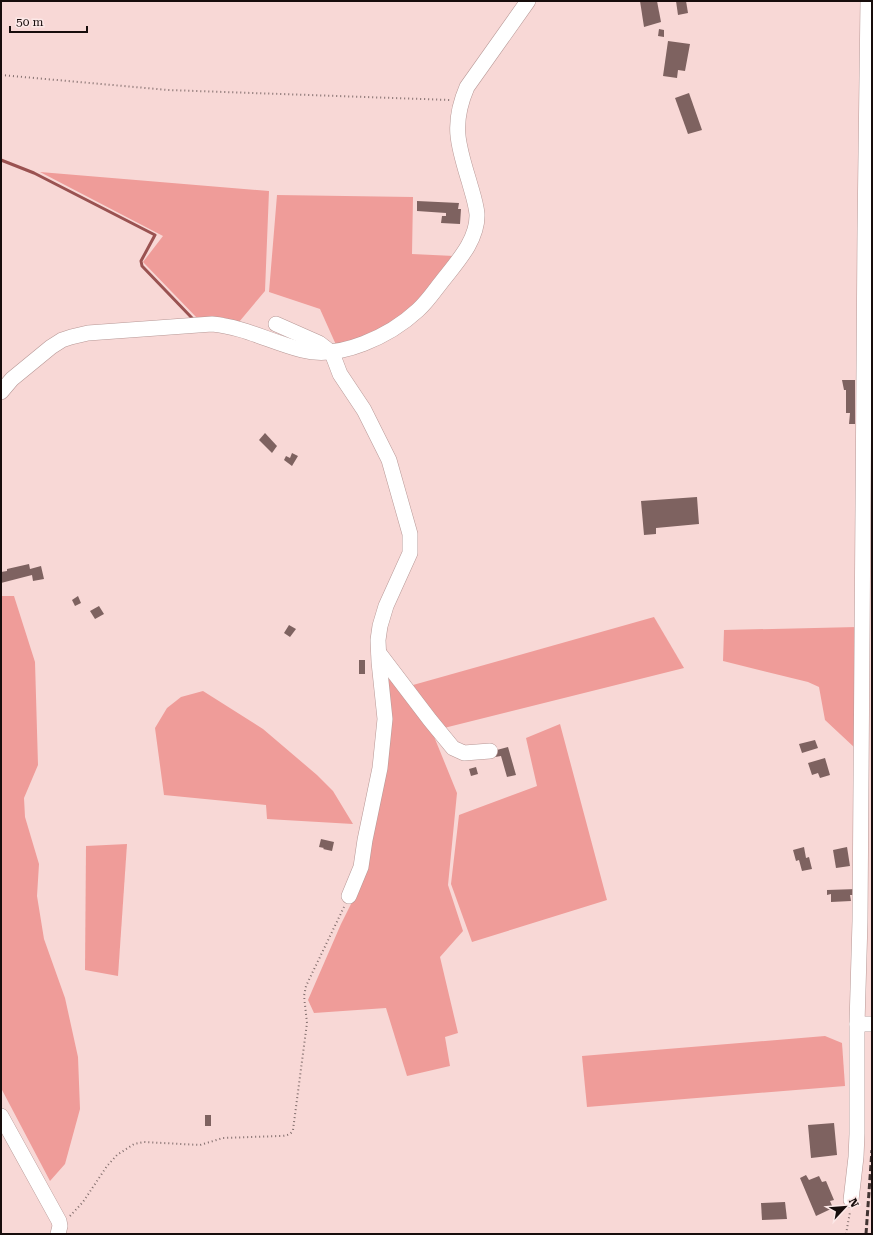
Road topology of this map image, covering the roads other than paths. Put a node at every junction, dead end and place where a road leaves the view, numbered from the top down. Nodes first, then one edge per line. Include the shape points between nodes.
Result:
1 (528, 1) edge
2 (868, 1) edge
3 (276, 324) dead end
4 (332, 353) junction
5 (1, 392) edge
6 (379, 654) junction
7 (490, 751) dead end
8 (349, 896) road end
9 (857, 1024) junction
10 (872, 1024) edge
11 (1, 1116) edge
12 (851, 1200) road end
13 (59, 1229) edge

1 - 4 street via 467,88 458,114 457,128 462,159 476,206 477,219 468,246 430,297 407,319 378,337
2 - 9 street
3 - 4 street via 319,343
4 - 5 street via 302,350 241,329 212,324 88,333 62,340 12,379
4 - 6 street via 340,374 364,410 390,460 410,534 410,552 380,626
6 - 7 street via 453,748 464,754
6 - 8 street via 385,720 380,768 361,867
9 - 10 street
9 - 12 street via 857,1134
11 - 13 street via 57,1216

